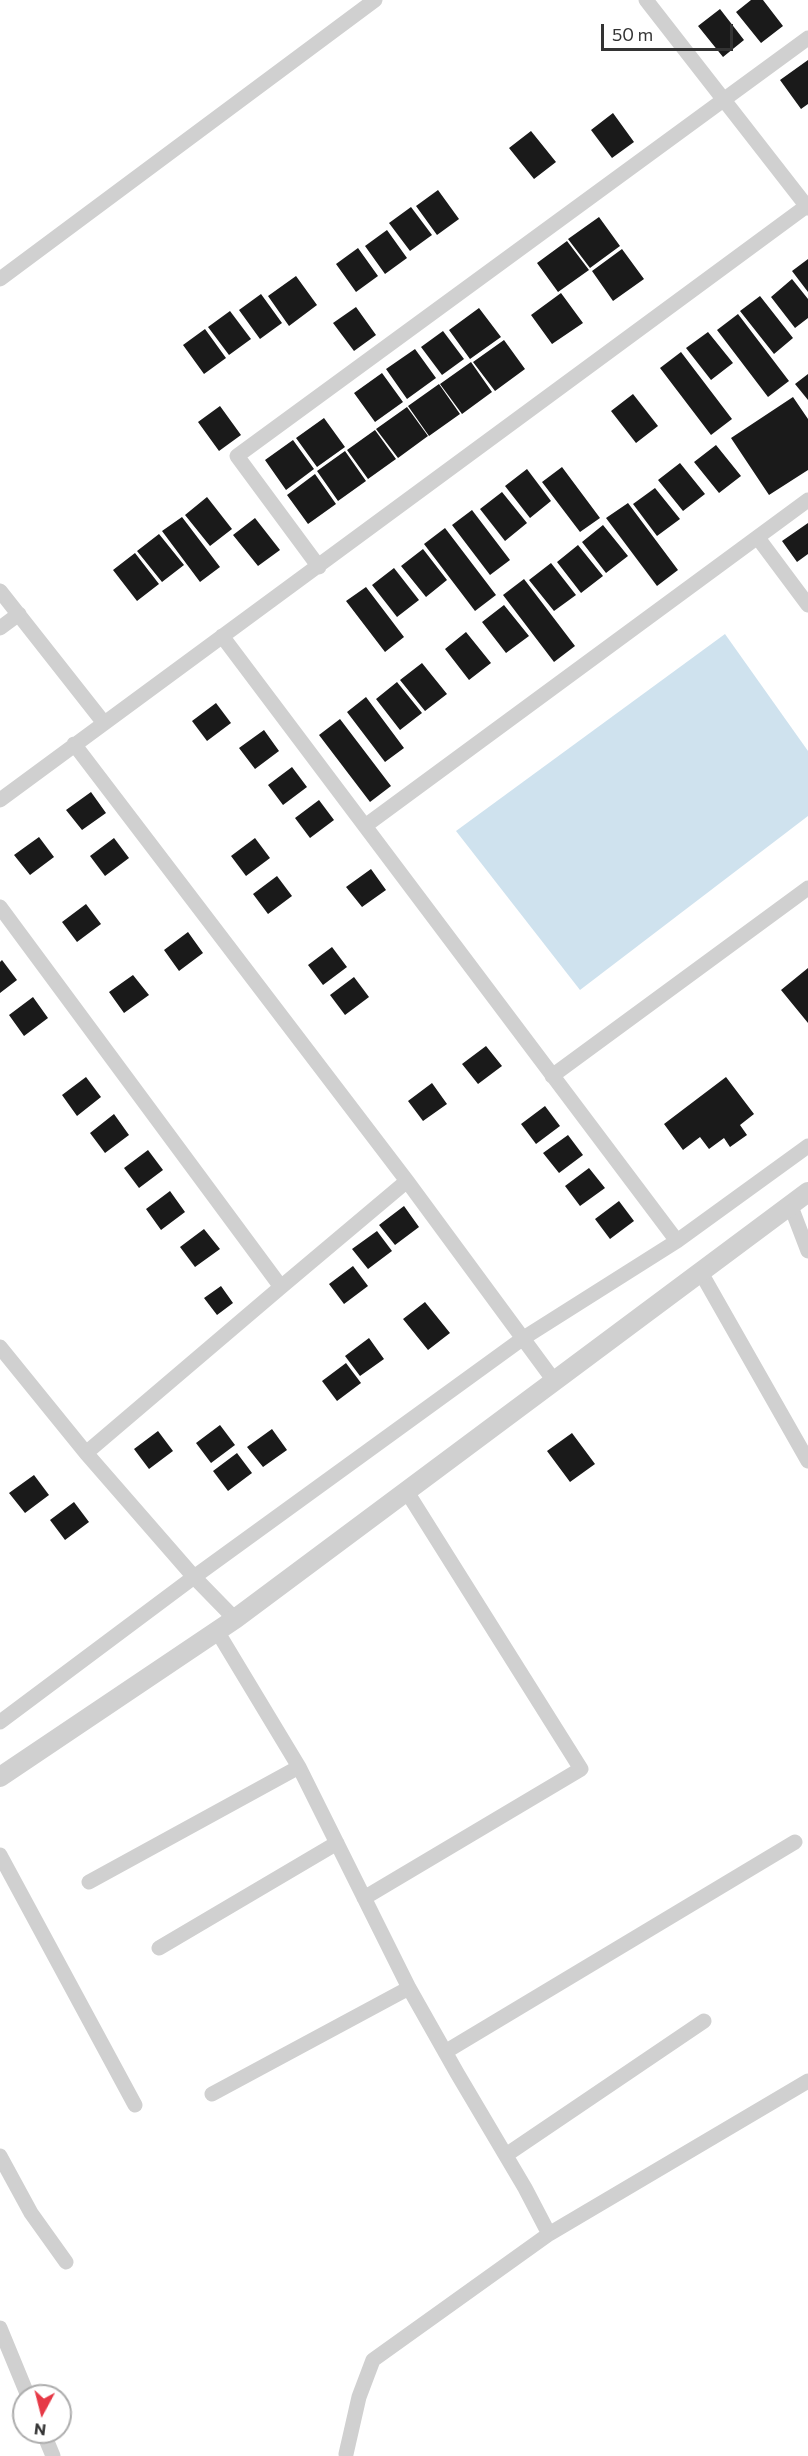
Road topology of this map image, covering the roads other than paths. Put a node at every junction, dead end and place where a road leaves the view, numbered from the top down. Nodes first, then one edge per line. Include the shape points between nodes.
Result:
1 (375, 0) edge
2 (646, 0) edge
3 (808, 38) edge
4 (724, 100) junction
5 (808, 206) edge
6 (0, 279) edge
7 (808, 500) edge
8 (758, 538) junction
9 (319, 567) junction
10 (0, 591) edge
11 (808, 605) edge
12 (19, 614) junction
13 (0, 628) edge
14 (222, 636) junction
15 (104, 723) junction
16 (74, 744) junction
17 (0, 800) edge
18 (365, 826) junction
19 (808, 888) edge
20 (0, 907) edge
21 (552, 1076) junction
22 (808, 1146) edge
23 (407, 1182) junction
24 (808, 1192) edge
25 (790, 1204) junction
26 (677, 1241) junction
27 (808, 1251) edge
28 (700, 1271) junction
29 (281, 1287) junction
30 (522, 1339) junction
31 (0, 1347) edge
32 (555, 1382) junction
33 (86, 1453) junction
34 (808, 1461) edge
35 (407, 1491) junction
36 (194, 1577) junction
37 (235, 1618) junction
38 (217, 1631) junction
39 (0, 1722) edge
40 (299, 1767) junction
41 (0, 1777) edge
42 (795, 1842) dead end
43 (337, 1843) junction
44 (0, 1855) edge
45 (89, 1882) dead end
46 (364, 1898) junction
47 (159, 1948) dead end
48 (410, 1988) junction
49 (704, 2021) dead end
50 (445, 2052) junction
51 (808, 2081) edge
52 (212, 2094) dead end
53 (135, 2105) dead end
54 (506, 2155) junction
55 (0, 2156) edge
56 (549, 2234) junction
57 (66, 2262) dead end
58 (0, 2328) edge
59 (23, 2384) edge
60 (344, 2455) edge

1 - 6 street
2 - 4 street
3 - 4 street
4 - 5 street
4 - 9 street via 237,456
5 - 9 street
7 - 8 street
8 - 11 street
8 - 18 street
9 - 14 street
10 - 12 street
12 - 13 street
12 - 15 street
14 - 15 street
14 - 18 street
15 - 16 street
16 - 17 street
16 - 23 street
18 - 21 street
19 - 21 street
20 - 29 street
21 - 26 street
22 - 26 street
23 - 29 street
23 - 30 street
24 - 25 street
25 - 27 street
25 - 28 street
26 - 30 street
28 - 32 street
28 - 34 street
29 - 33 street
30 - 32 street
30 - 36 street
31 - 33 street
32 - 35 street
33 - 36 street
35 - 37 street
35 - 46 street via 581,1769
36 - 37 street
36 - 39 street
37 - 38 street
38 - 40 street
38 - 41 street
40 - 43 street
40 - 45 street
42 - 50 street
43 - 46 street
43 - 47 street
44 - 53 street
46 - 48 street
48 - 50 street
48 - 52 street
49 - 54 street
50 - 54 street
51 - 56 street
54 - 56 street
55 - 57 street via 31,2213
56 - 60 street via 373,2360
58 - 59 street

